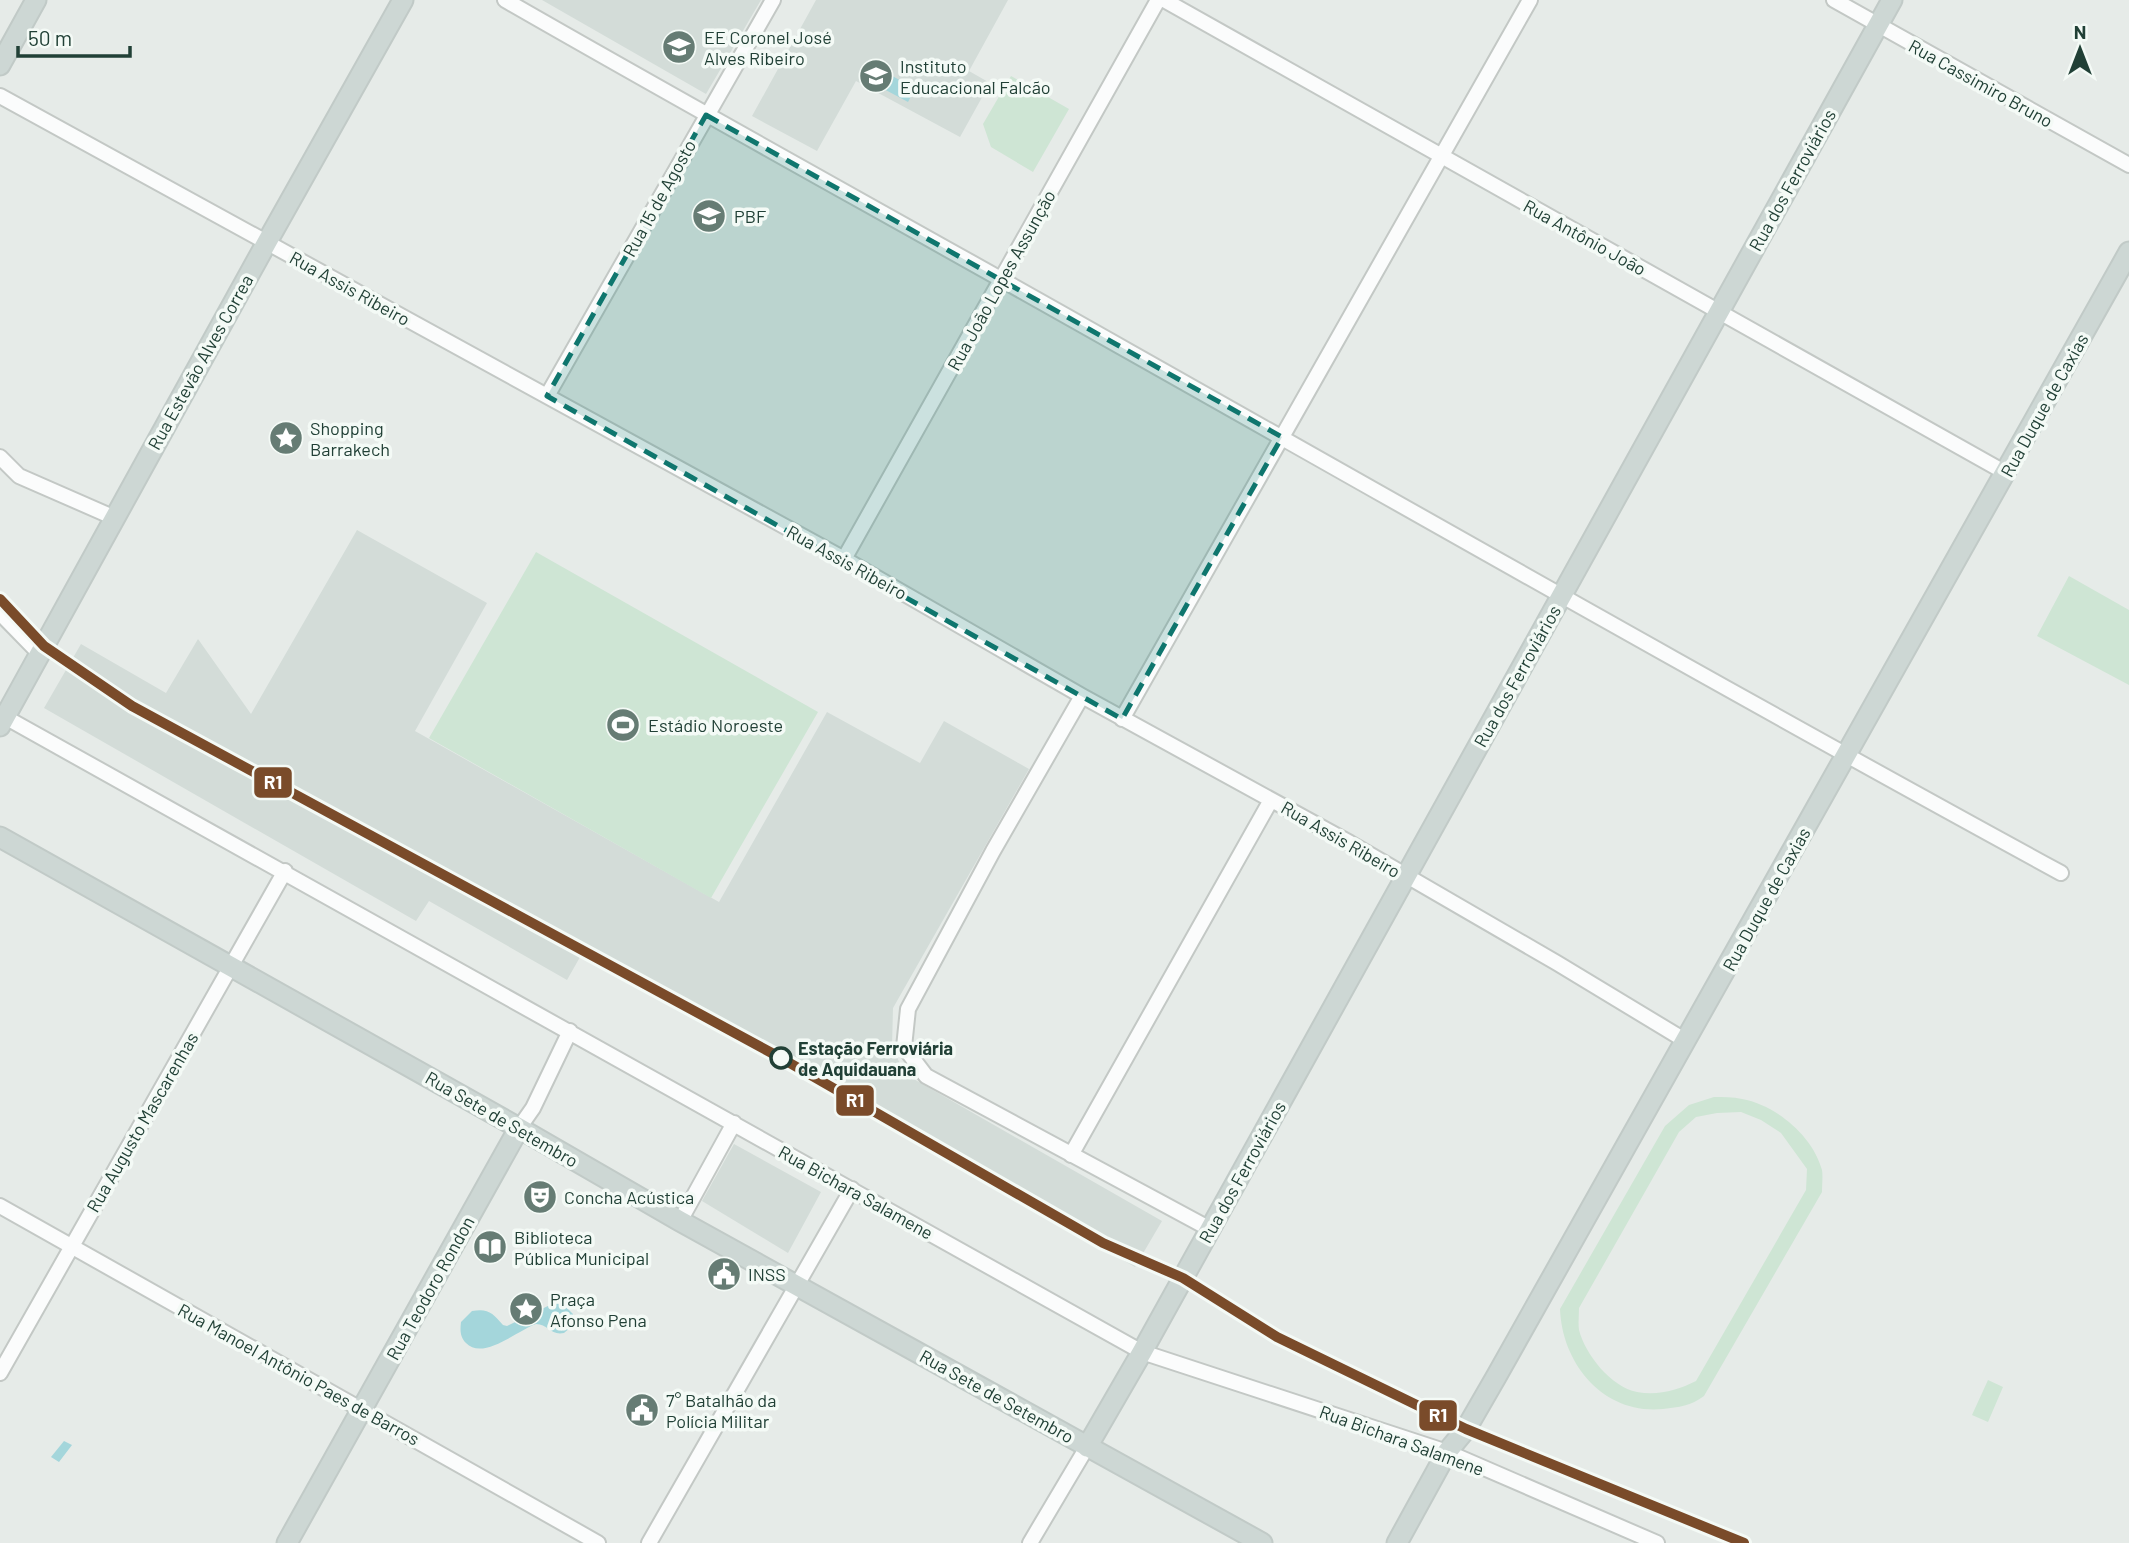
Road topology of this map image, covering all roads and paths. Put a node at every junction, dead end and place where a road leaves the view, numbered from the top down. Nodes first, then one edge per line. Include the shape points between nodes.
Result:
1 (36, 0) edge
2 (403, 0) edge
3 (505, 0) edge
4 (773, 0) edge
5 (1158, 0) edge
6 (1164, 0) edge
7 (1530, 0) edge
8 (1834, 0) edge
9 (1892, 0) edge
10 (1878, 25) junction
11 (0, 65) edge
12 (0, 96) edge
13 (706, 115) junction
14 (1441, 156) junction
15 (2129, 165) edge
16 (267, 242) junction
17 (2129, 252) edge
18 (1001, 279) junction
19 (1719, 312) junction
20 (547, 396) junction
21 (1282, 437) junction
22 (0, 457) edge
23 (2006, 473) junction
24 (115, 517) junction
25 (844, 559) junction
26 (1562, 595) junction
27 (0, 613) edge
28 (40, 654) junction
29 (1082, 696) junction
30 (1122, 719) junction
31 (3, 721) edge
32 (1847, 756) junction
33 (1271, 800) junction
34 (0, 838) edge
35 (285, 871) junction
36 (2062, 873) dead end
37 (1406, 876) junction
38 (231, 967) junction
39 (570, 1031) junction
40 (1686, 1041) junction
41 (734, 1123) junction
42 (519, 1128) junction
43 (1071, 1155) junction
44 (852, 1189) junction
45 (0, 1206) edge
46 (680, 1222) junction
47 (1210, 1229) junction
48 (72, 1246) junction
49 (797, 1284) junction
50 (1142, 1352) junction
51 (0, 1373) edge
52 (361, 1411) junction
53 (1087, 1447) junction
54 (1447, 1452) junction
55 (287, 1543) edge
56 (598, 1543) edge
57 (649, 1543) edge
58 (1030, 1543) edge
59 (1262, 1543) edge
60 (1397, 1543) edge
61 (1657, 1543) edge

1 - 11 main road
2 - 16 main road, Rua Estevão Alves Correa
3 - 13 street
4 - 13 street, Rua 15 de Agosto
5 - 18 street, Rua João Lopes Assunção
6 - 14 street, Rua Antônio João
7 - 14 street
8 - 10 street, Rua Cassimiro Bruno
9 - 10 main road, Rua dos Ferroviários
10 - 15 street, Rua Cassimiro Bruno
10 - 19 main road, Rua dos Ferroviários
12 - 16 street, Rua Assis Ribeiro
13 - 18 street
13 - 20 street, Rua 15 de Agosto
14 - 19 street, Rua Antônio João
14 - 21 street
16 - 20 street, Rua Assis Ribeiro
16 - 24 main road, Rua Estevão Alves Correa
17 - 23 main road, Rua Duque de Caxias
18 - 21 street
18 - 25 street, Rua João Lopes Assunção
19 - 23 street, Rua Antônio João
19 - 26 main road, Rua dos Ferroviários
20 - 25 street, Rua Assis Ribeiro
21 - 26 street
21 - 30 street
22 - 24 street via 19,476
23 - 32 main road, Rua Duque de Caxias
24 - 28 main road, Rua Estevão Alves Correa
25 - 29 street, Rua Assis Ribeiro
26 - 32 street
26 - 37 main road, Rua dos Ferroviários
27 - 28 street
28 - 31 main road, Rua Estevão Alves Correa
29 - 30 street, Rua Assis Ribeiro
29 - 43 street via 908,1009 904,1047 926,1076
30 - 33 street, Rua Assis Ribeiro
31 - 35 street, Rua Bichara Salamene
32 - 36 street
32 - 40 main road, Rua Duque de Caxias
33 - 37 street, Rua Assis Ribeiro
33 - 43 street
34 - 38 main road, Rua Sete de Setembro
35 - 38 street, Rua Augusto Mascarenhas
35 - 39 street, Rua Bichara Salamene
37 - 40 street, Rua Assis Ribeiro
37 - 47 main road, Rua dos Ferroviários
38 - 42 main road, Rua Sete de Setembro
38 - 48 street, Rua Augusto Mascarenhas
39 - 41 street, Rua Bichara Salamene
39 - 42 street, Rua Teodoro Rondon
40 - 54 main road, Rua Duque de Caxias via 1466,1429
41 - 44 street, Rua Bichara Salamene
41 - 46 street
42 - 46 main road, Rua Sete de Setembro
42 - 52 main road, Rua Teodoro Rondon
43 - 47 street
44 - 49 street
44 - 50 street, Rua Bichara Salamene
45 - 48 street, Rua Manoel Antônio Paes de Barros
46 - 49 main road, Rua Sete de Setembro
47 - 50 main road, Rua dos Ferroviários
48 - 51 street, Rua Augusto Mascarenhas
48 - 52 street, Rua Manoel Antônio Paes de Barros
49 - 53 main road, Rua Sete de Setembro
49 - 57 street
50 - 53 main road
50 - 54 street, Rua Bichara Salamene
52 - 55 main road, Rua Teodoro Rondon
52 - 56 street, Rua Manoel Antônio Paes de Barros
53 - 58 street
53 - 59 main road, Rua Sete de Setembro
54 - 60 main road, Rua Duque de Caxias
54 - 61 street, Rua Bichara Salamene

